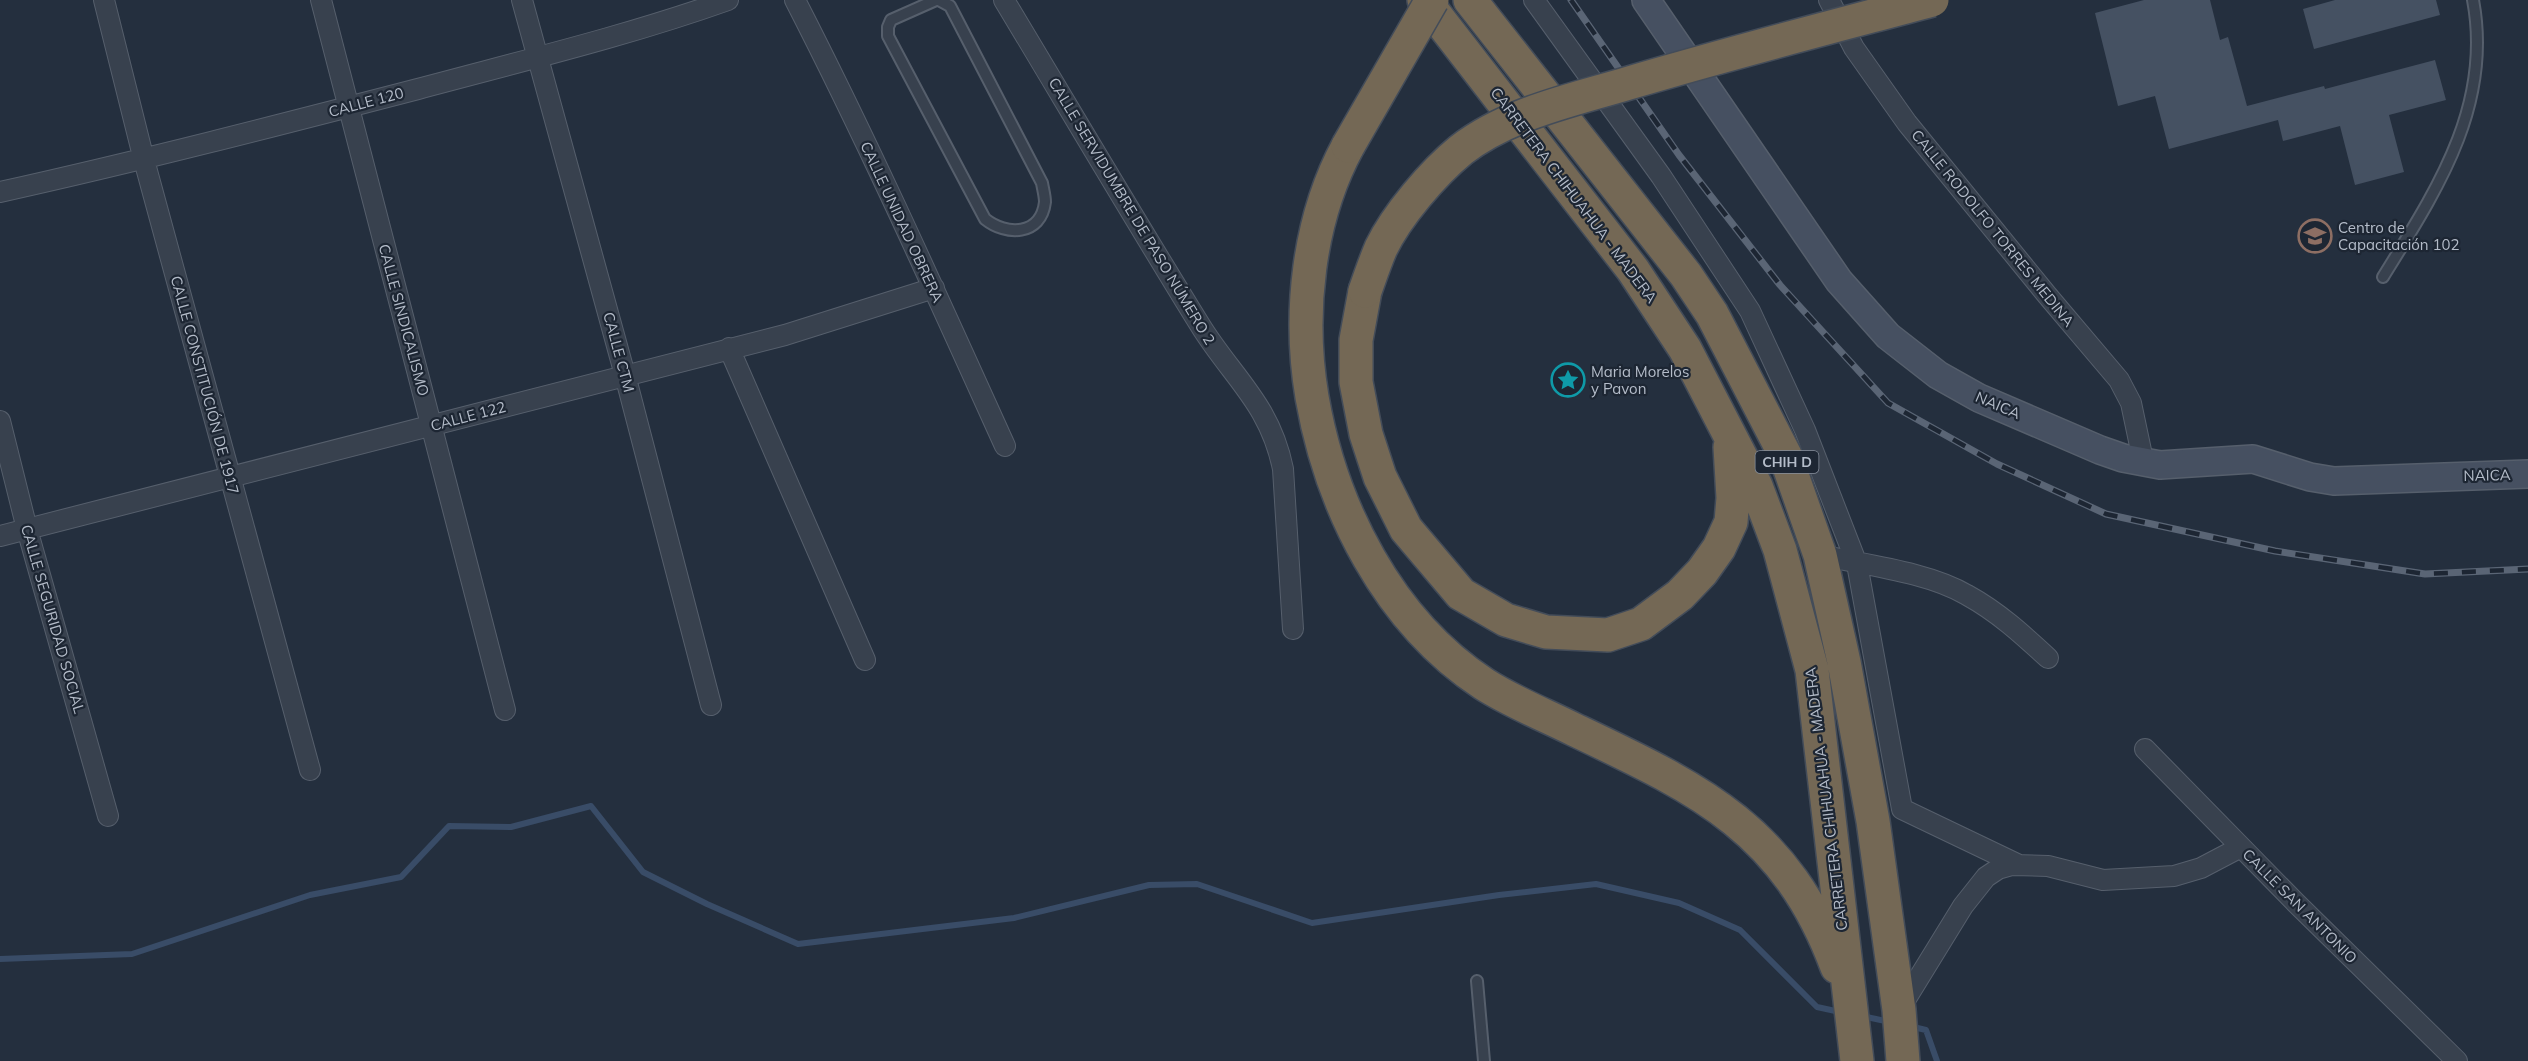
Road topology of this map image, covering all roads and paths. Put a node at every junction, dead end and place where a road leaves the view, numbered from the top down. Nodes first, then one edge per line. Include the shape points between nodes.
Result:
1 (104, 0) edge
2 (321, 0) edge
3 (522, 0) edge
4 (728, 0) edge
5 (795, 0) edge
6 (937, 0) edge
7 (1004, 0) edge
8 (1424, 0) edge
9 (1432, 0) edge
10 (1470, 0) edge
11 (1534, 0) edge
12 (1646, 0) edge
13 (1829, 0) edge
14 (1932, 0) edge
15 (2473, 0) edge
16 (952, 3) edge
17 (537, 58) junction
18 (349, 107) junction
19 (144, 160) junction
20 (0, 192) edge
21 (2383, 277) dead end
22 (934, 288) junction
23 (729, 348) junction
24 (625, 375) junction
25 (0, 421) edge
26 (431, 425) junction
27 (1730, 439) junction
28 (1005, 446) dead end
29 (2143, 460) junction
30 (2528, 474) edge
31 (230, 477) junction
32 (27, 529) junction
33 (0, 536) edge
34 (1820, 555) junction
35 (1857, 564) junction
36 (1293, 629) dead end
37 (2048, 658) dead end
38 (865, 660) dead end
39 (711, 705) dead end
40 (505, 710) dead end
41 (2145, 748) dead end
42 (310, 770) dead end
43 (108, 816) dead end
44 (2241, 847) junction
45 (2019, 865) junction
46 (1477, 981) dead end
47 (1851, 1010) junction
48 (1900, 1029) edge
49 (1484, 1061) edge
50 (1857, 1061) edge
51 (2457, 1061) edge

1 - 19 street, CALLE CONSTITUCIÓN DE 1917
2 - 18 street, CALLE SINDICALISMO
3 - 17 street, CALLE CTM
4 - 17 street, CALLE 120
5 - 22 street, CALLE UNIDAD OBRERA
6 - 16 lane
6 - 16 lane via 891,20 888,36 985,219 999,229 1017,231 1037,221 1045,201 1042,183
7 - 36 street, CALLE SERVIDUMBRE DE PASO NÚMERO 2 via 1200,326 1258,403 1274,434 1283,469
8 - 27 highway, CARRETERA CHIHUAHUA - MADERA / CHIH D via 1633,270 1685,349
9 - 47 highway, bridge via 1334,173 1314,245 1306,309 1306,360 1323,447 1344,504 1385,585 1431,641 1485,684 1682,782 1765,845 1797,886 1830,949
10 - 34 highway, CHIH D via 1656,234 1712,314 1785,455
11 - 35 street via 1661,176 1750,311 1805,429
12 - 29 street, NAICA via 1839,281 1888,336 1938,375 1979,398 2100,450
13 - 29 street, CALLE RODOLFO TORRES MEDINA via 1854,48 1900,114 2119,380 2131,403
14 - 27 highway, bridge via 1548,107 1486,133 1439,172 1395,224 1381,248 1365,291 1356,340 1356,382 1366,434 1380,477 1406,529 1461,594 1506,620 1546,632 1608,635 1641,624 1680,595 1719,548 1731,522
15 - 21 lane via 2478,23 2477,59 2463,127 2437,186
17 - 18 street, CALLE 120
17 - 24 street, CALLE CTM
18 - 19 street, CALLE 120
18 - 26 street, CALLE SINDICALISMO
19 - 20 street, CALLE 120
19 - 31 street, CALLE CONSTITUCIÓN DE 1917
22 - 23 street, CALLE 122 via 785,335
22 - 28 street, CALLE UNIDAD OBRERA
23 - 24 street, CALLE 122
23 - 38 street
24 - 26 street, CALLE 122
24 - 39 street, CALLE CTM
25 - 32 street, CALLE SEGURIDAD SOCIAL
26 - 31 street, CALLE 122
26 - 40 street, CALLE SINDICALISMO
27 - 47 highway, CARRETERA CHIHUAHUA - MADERA / CHIH D via 1756,486 1780,550 1812,670
29 - 30 street, NAICA via 2181,466 2253,459 2334,481
31 - 32 street, CALLE 122
31 - 42 street, CALLE CONSTITUCIÓN DE 1917
32 - 33 street, CALLE 122
32 - 43 street, CALLE SEGURIDAD SOCIAL
34 - 35 street
34 - 48 highway, CHIH D via 1873,821
35 - 37 street via 1926,578 1965,594 2005,618
35 - 45 street via 1902,809
41 - 44 street, CALLE SAN ANTONIO
44 - 45 street via 2201,868 2174,876 2103,880 2048,866
44 - 51 street, CALLE SAN ANTONIO
45 - 48 street via 1998,869 1975,888
46 - 49 lane
47 - 50 highway, CARRETERA CHIHUAHUA - MADERA / CHIH D

